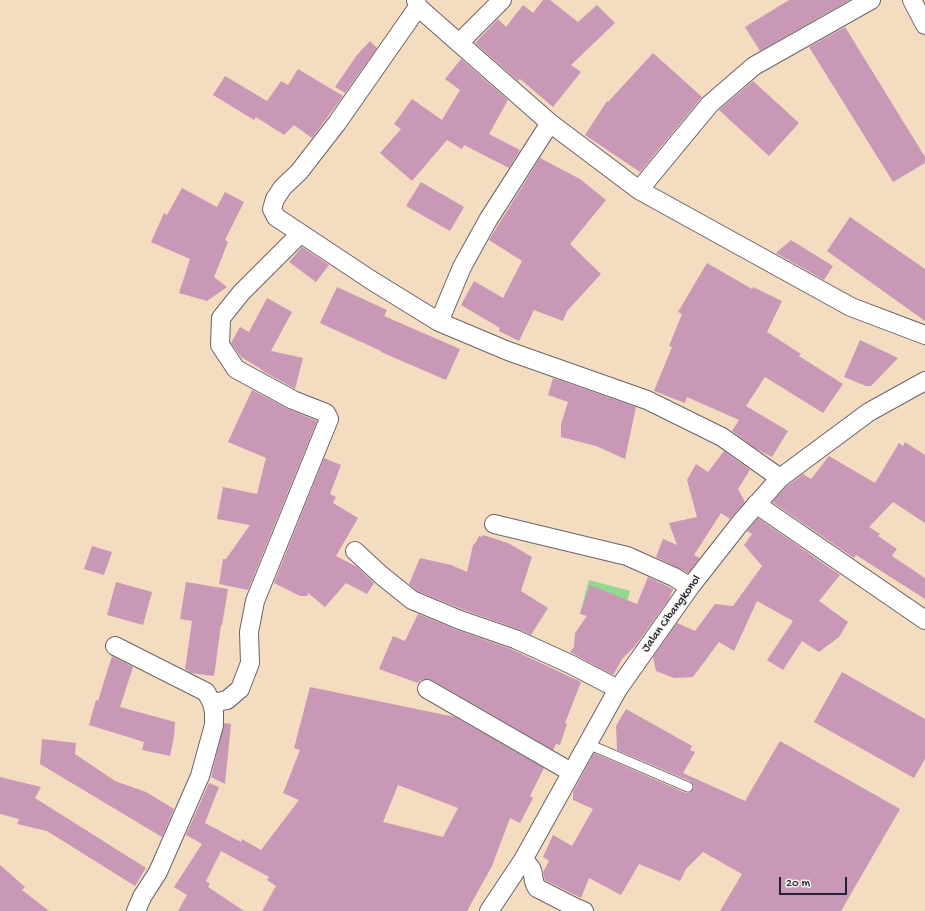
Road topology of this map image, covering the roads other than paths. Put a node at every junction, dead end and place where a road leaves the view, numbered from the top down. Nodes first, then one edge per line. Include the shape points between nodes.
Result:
1 (502, 0) edge
2 (871, 0) edge
3 (912, 0) edge
4 (417, 3) edge
5 (925, 25) edge
6 (459, 43) junction
7 (550, 123) junction
8 (639, 190) junction
9 (300, 234) junction
10 (439, 322) junction
11 (925, 335) edge
12 (925, 381) edge
13 (780, 478) junction
14 (756, 504) junction
15 (494, 524) dead end
16 (355, 551) dead end
17 (690, 587) junction
18 (925, 620) edge
19 (115, 646) dead end
20 (427, 689) dead end
21 (618, 689) junction
22 (212, 703) junction
23 (588, 744) junction
24 (571, 772) junction
25 (688, 788) dead end
26 (523, 860) junction
27 (136, 911) edge
28 (489, 911) edge
29 (584, 911) edge

1 - 6 street
2 - 8 street via 754,66 710,104
3 - 5 street
4 - 6 street
4 - 9 street via 337,123 275,200 272,209 276,217
6 - 7 street
7 - 8 street
7 - 10 street via 488,220 462,267
8 - 11 street via 851,307
9 - 10 street
9 - 22 street via 221,318 220,345 236,369 293,400 326,413 329,419 255,601 249,632 250,663 240,689 226,700
10 - 13 street via 508,351 647,400 722,437
12 - 13 street, Jalan Cibangkonol via 869,412
13 - 14 street, Jalan Cibangkonol
14 - 17 street, Jalan Cibangkonol
14 - 18 street
15 - 17 street via 627,556
16 - 21 street via 412,600 515,639
17 - 21 street, Jalan Cibangkonol
19 - 22 street via 206,692
20 - 24 street
21 - 23 street, Jalan Cibangkonol
22 - 27 street via 214,725 200,776 158,872
23 - 24 street, Jalan Cibangkonol
23 - 25 lane
24 - 26 street, Jalan Cibangkonol
26 - 28 street, Jalan Cibangkonol
26 - 29 street via 534,871 537,888

